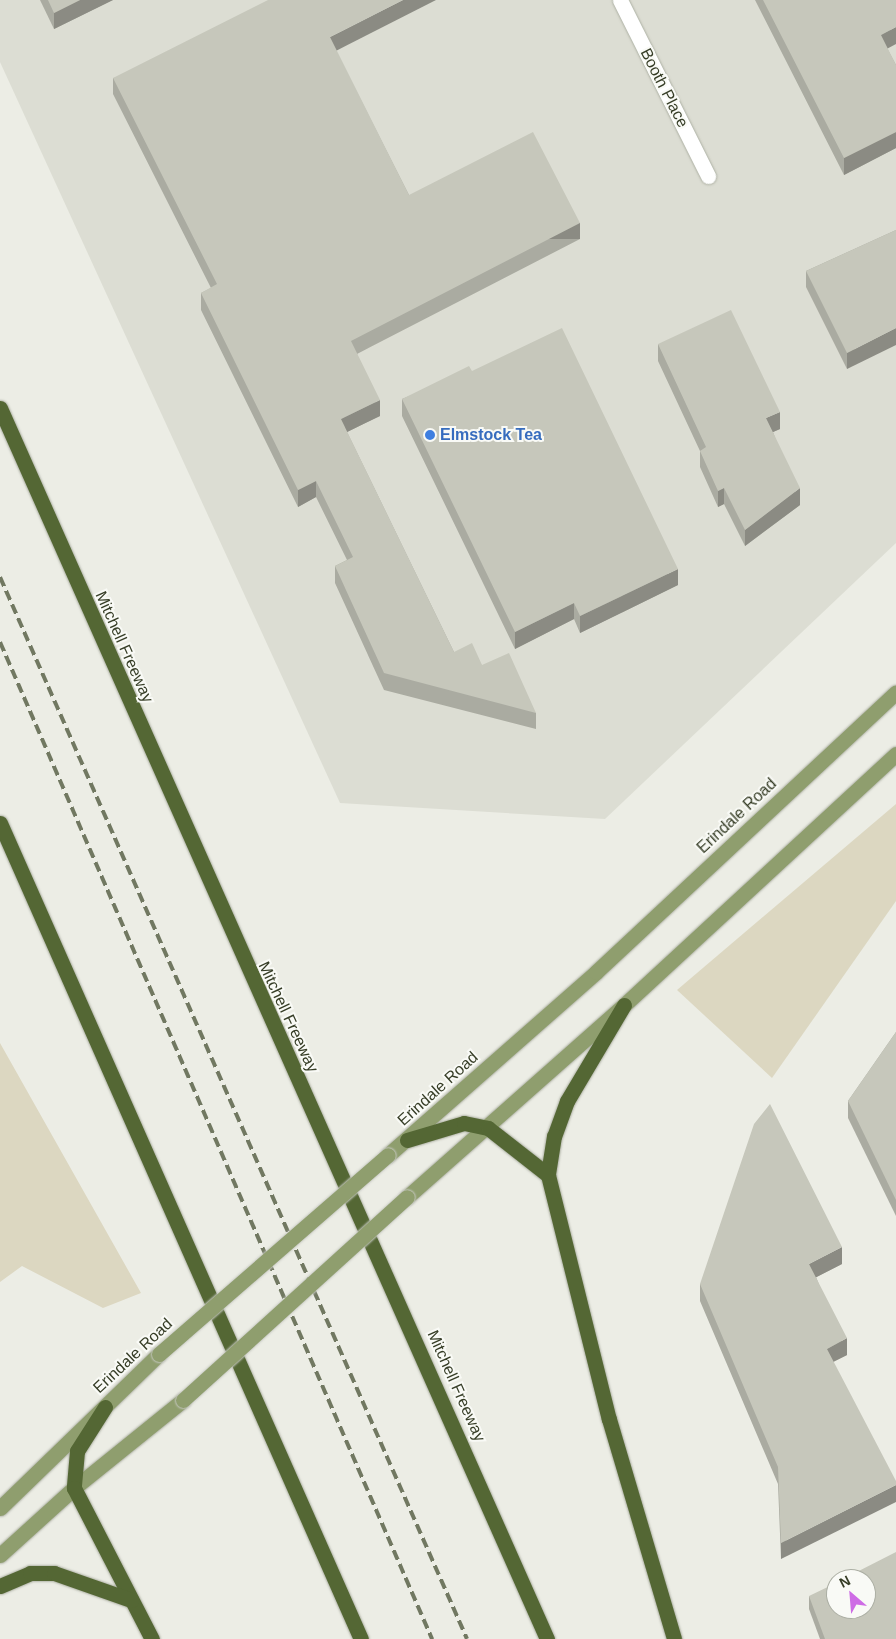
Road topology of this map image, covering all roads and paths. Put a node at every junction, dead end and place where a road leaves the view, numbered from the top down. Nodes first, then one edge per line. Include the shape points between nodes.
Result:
1 (620, 0) edge
2 (708, 176) dead end
3 (0, 408) edge
4 (896, 692) edge
5 (896, 754) edge
6 (0, 823) edge
7 (624, 1005) junction
8 (488, 1128) junction
9 (407, 1140) junction
10 (548, 1175) junction
11 (105, 1407) junction
12 (74, 1488) junction
13 (0, 1508) edge
14 (0, 1555) edge
15 (0, 1586) edge
16 (131, 1600) junction
17 (152, 1639) edge
18 (361, 1639) edge
19 (547, 1639) edge
20 (674, 1639) edge

1 - 2 street, Booth Place
3 - 19 highway, Mitchell Freeway via 253,983 397,1295
4 - 9 main road, Erindale Road via 596,972
5 - 7 main road
6 - 18 highway
7 - 8 main road via 514,1100
7 - 10 highway via 567,1101 554,1136
8 - 9 highway via 464,1123 440,1127
8 - 10 highway
8 - 12 main road, bridge via 183,1400
9 - 11 main road, Erindale Road, bridge via 159,1354
10 - 20 highway via 610,1419
11 - 12 highway via 77,1452
11 - 13 main road, Erindale Road
12 - 14 main road
12 - 16 highway
15 - 16 highway via 30,1574 54,1573
16 - 17 highway

